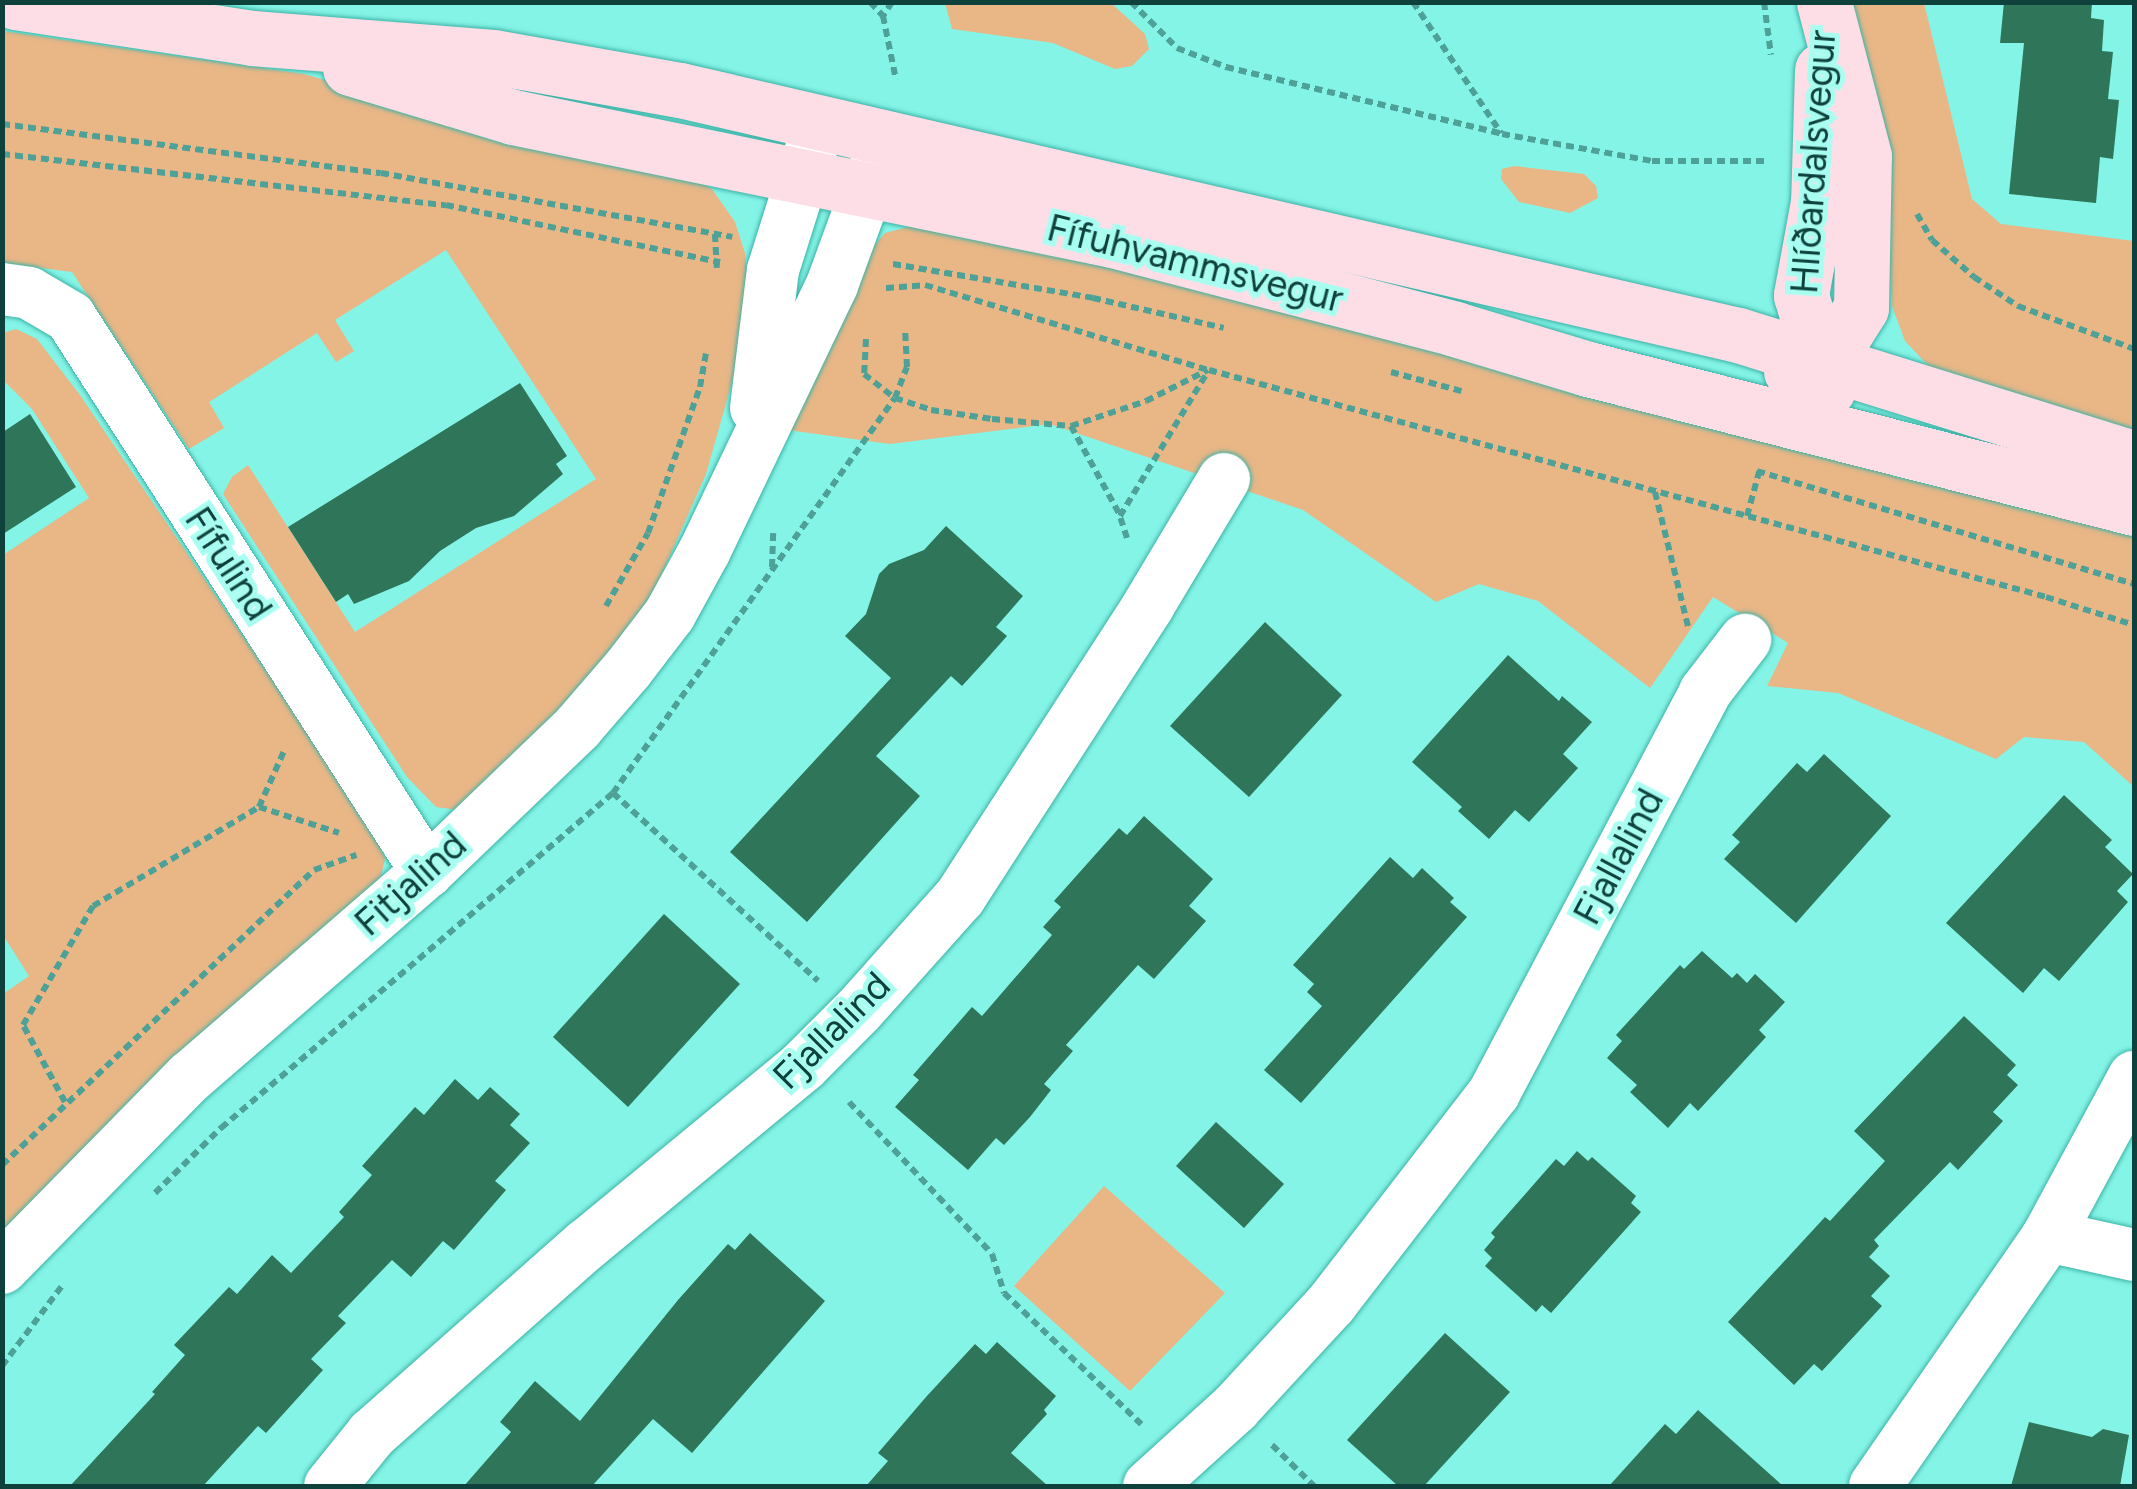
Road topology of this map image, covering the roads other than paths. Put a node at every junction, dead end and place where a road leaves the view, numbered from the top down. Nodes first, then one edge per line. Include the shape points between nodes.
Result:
1 (15, 2) edge
2 (1823, 2) edge
3 (252, 38) junction
4 (820, 123) junction
5 (885, 140) junction
6 (800, 180) junction
7 (867, 192) junction
8 (2, 289) edge
9 (1455, 328) junction
10 (1816, 360) junction
11 (1881, 445) junction
12 (751, 447) junction
13 (2134, 458) edge
14 (1224, 480) dead end
15 (2134, 508) edge
16 (1745, 640) dead end
17 (403, 850) junction
18 (2134, 1077) edge
19 (2048, 1236) junction
20 (2134, 1255) edge
21 (2, 1268) edge
22 (1167, 1471) edge
23 (330, 1486) edge
24 (1875, 1486) edge

1 - 3 main road, Fífuhvammsvegur
2 - 10 main road, Hlíðardalsvegur via 1818,202 1800,295
3 - 4 main road, Fífuhvammsvegur via 494,57
3 - 6 main road, Fífuhvammsvegur via 513,118
4 - 5 main road, Fífuhvammsvegur
4 - 6 street, Fitjalind
5 - 7 street, Fitjalind
5 - 10 main road, Fífuhvammsvegur via 1738,335
6 - 7 main road, Fífuhvammsvegur
6 - 12 street, Fitjalind via 772,270
7 - 9 main road, Fífuhvammsvegur via 1112,240
7 - 12 street, Fitjalind via 832,284
8 - 17 street, Fífulind via 29,293 70,317
9 - 10 main road via 1539,330 1728,377 1775,377
9 - 11 main road, Fífuhvammsvegur
10 - 11 main road, Hlíðardalsvegur via 1843,414
10 - 13 main road, Fífuhvammsvegur
11 - 15 main road, Fífuhvammsvegur
12 - 17 street, Fitjalind via 670,614 577,728
14 - 23 street, Fjallalind via 960,896 803,1066 586,1244 372,1434
16 - 22 street, Fjallalind via 1705,692 1494,1093 1332,1304
17 - 21 street, Fitjalind
18 - 19 street
19 - 20 street
19 - 24 street

